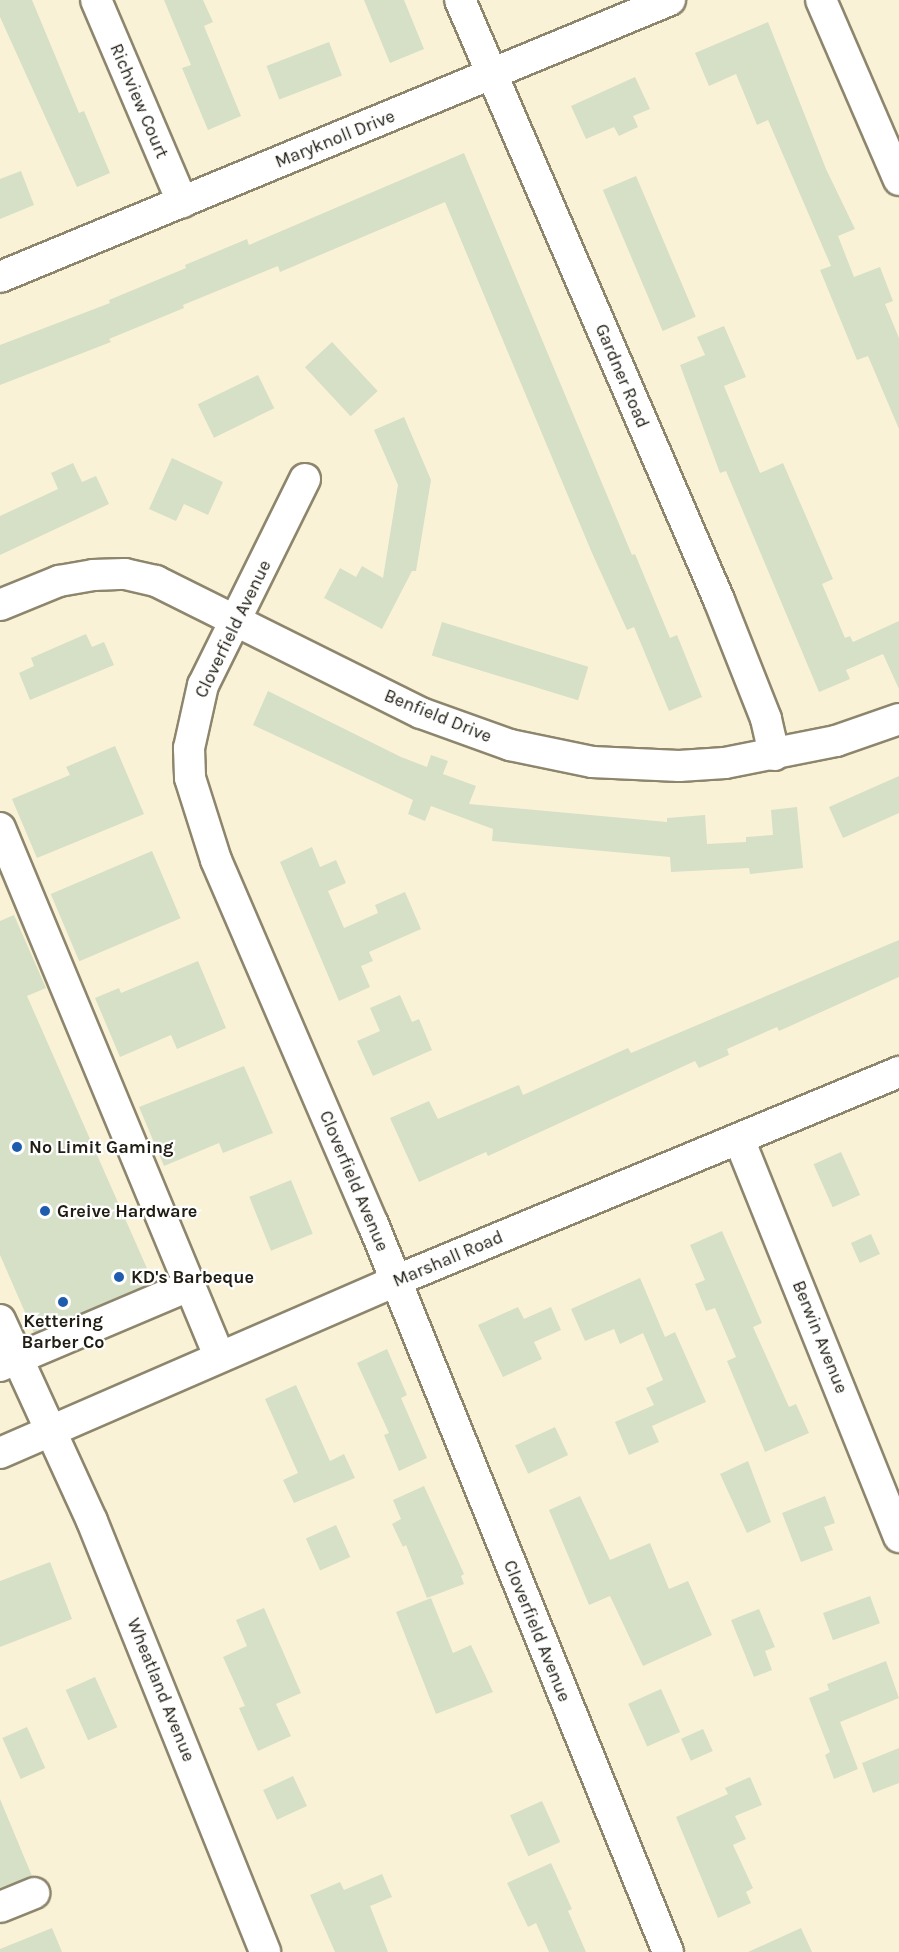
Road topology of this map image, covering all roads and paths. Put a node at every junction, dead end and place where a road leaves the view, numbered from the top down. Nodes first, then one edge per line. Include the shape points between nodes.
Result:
1 (96, 0) edge
2 (460, 0) edge
3 (670, 0) edge
4 (821, 0) edge
5 (492, 76) junction
6 (899, 180) edge
7 (182, 202) junction
8 (0, 277) edge
9 (305, 479) dead end
10 (0, 605) edge
11 (235, 619) junction
12 (899, 719) edge
13 (774, 755) junction
14 (0, 828) edge
15 (899, 1072) edge
16 (739, 1139) junction
17 (395, 1281) junction
18 (191, 1285) junction
19 (0, 1320) edge
20 (219, 1356) junction
21 (9, 1363) edge
22 (50, 1430) junction
23 (0, 1453) edge
24 (899, 1537) edge
25 (34, 1893) dead end
26 (0, 1907) edge
27 (265, 1952) edge
28 (668, 1952) edge

1 - 7 street, Richview Court
2 - 5 street, Gardner Road
3 - 5 street, Maryknoll Drive
4 - 6 street
5 - 7 street, Maryknoll Drive
5 - 13 street, Gardner Road via 718,600 766,719
7 - 8 street, Maryknoll Drive
9 - 11 street, Cloverfield Avenue
10 - 11 street, Benfield Drive via 59,581 125,574 156,581
11 - 13 street, Benfield Drive via 421,713 545,754 592,762 679,766
11 - 17 street, Cloverfield Avenue via 203,684 193,717 190,778 216,860
12 - 13 street, Benfield Drive via 836,741
14 - 18 street
15 - 16 street, Marshall Road
16 - 17 street, Marshall Road
16 - 24 street, Berwin Avenue
17 - 20 street, Marshall Road
17 - 28 street, Cloverfield Avenue
18 - 20 street
18 - 21 street
19 - 21 street, Wheatland Avenue
20 - 22 street, Marshall Road
21 - 22 street, Wheatland Avenue
22 - 23 street, Marshall Road
22 - 27 street, Wheatland Avenue via 128,1607
25 - 26 street

